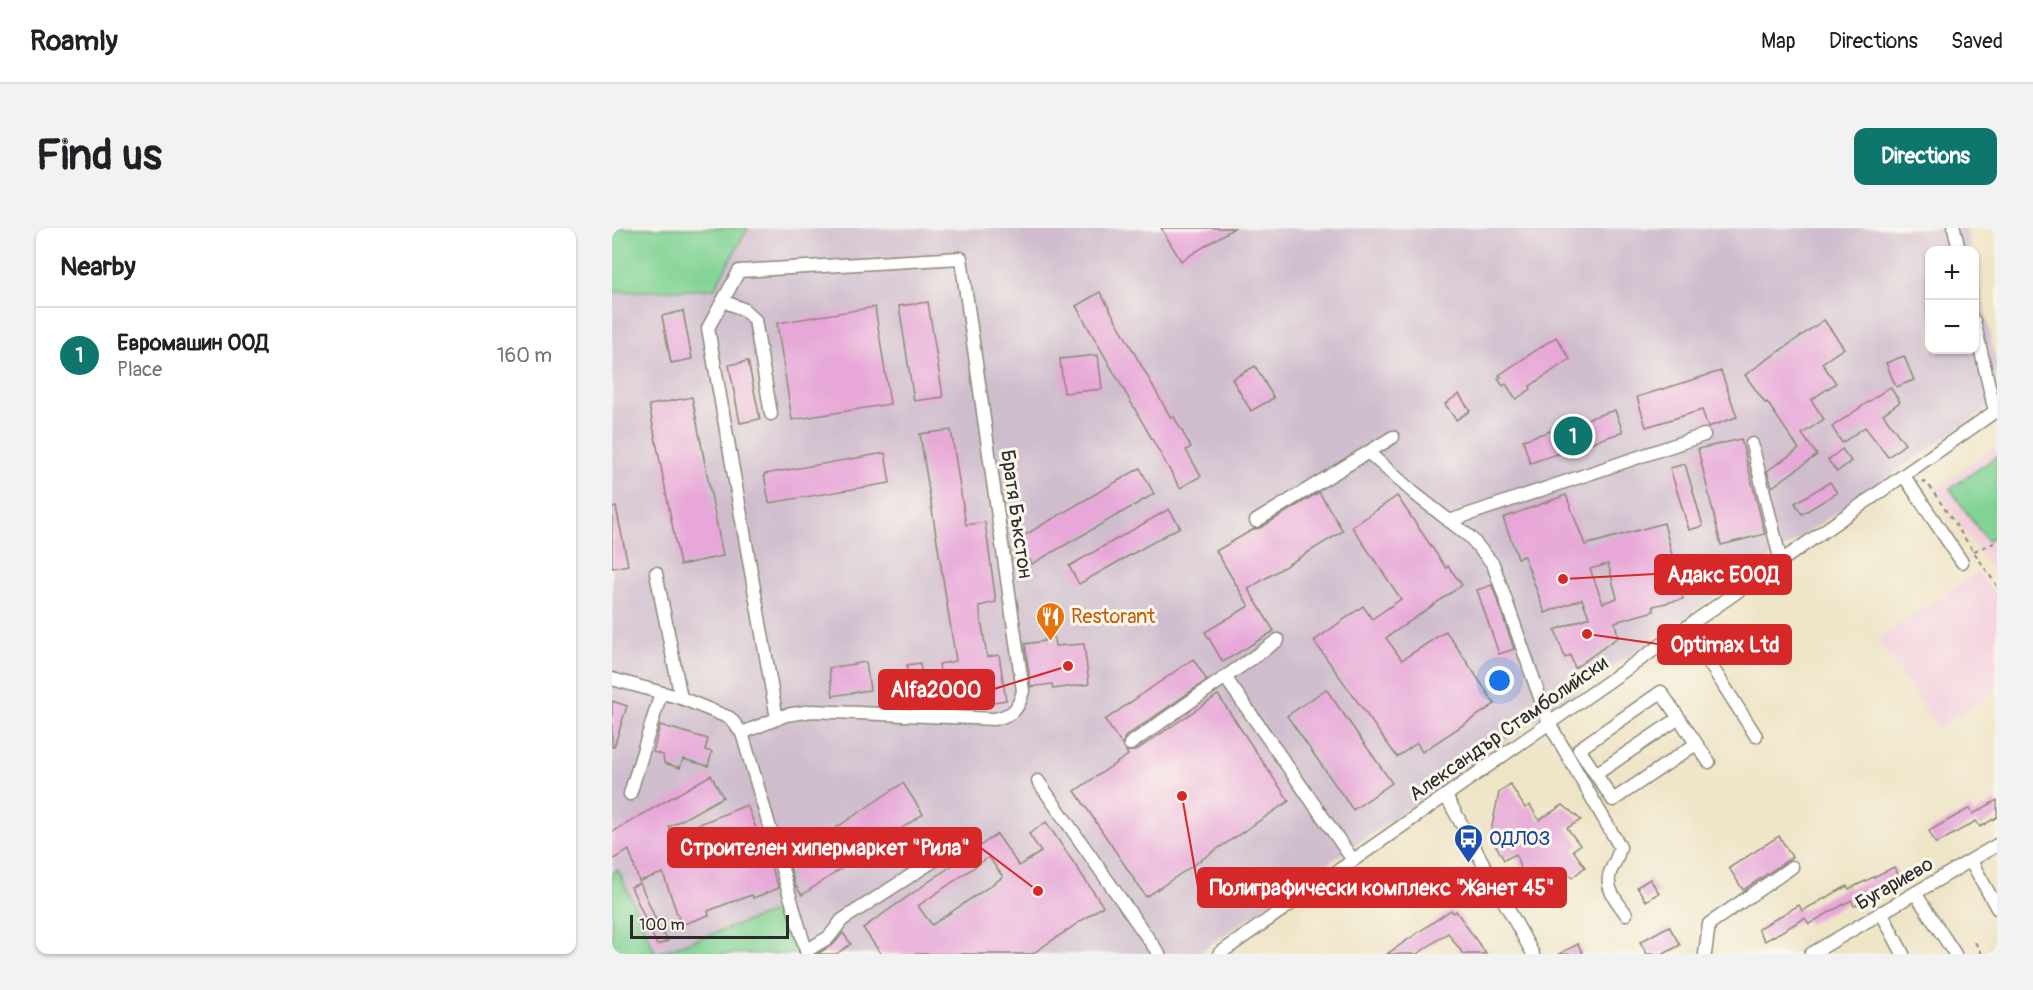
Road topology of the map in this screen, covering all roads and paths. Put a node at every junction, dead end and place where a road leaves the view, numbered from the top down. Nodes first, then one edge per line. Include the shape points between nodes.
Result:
1 (1953, 228) edge
2 (1958, 246) edge
3 (723, 301) junction
4 (1979, 341) edge
5 (1996, 411) edge
6 (771, 414) dead end
7 (1704, 435) dead end
8 (1393, 437) dead end
9 (1752, 444) dead end
10 (1369, 453) junction
11 (1904, 476) junction
12 (1912, 487) junction
13 (1256, 521) dead end
14 (1449, 521) junction
15 (1997, 542) edge
16 (1974, 551) junction
17 (1781, 562) junction
18 (1962, 562) dead end
19 (656, 573) dead end
20 (1997, 586) edge
21 (1687, 628) junction
22 (1278, 640) dead end
23 (1225, 677) junction
24 (612, 680) edge
25 (662, 693) junction
26 (681, 698) junction
27 (1679, 718) junction
28 (777, 719) junction
29 (1549, 723) junction
30 (742, 733) junction
31 (1756, 736) dead end
32 (1130, 744) dead end
33 (1696, 744) junction
34 (1585, 758) junction
35 (1709, 762) dead end
36 (1573, 766) junction
37 (1596, 774) junction
38 (1038, 781) dead end
39 (630, 794) dead end
40 (1446, 796) junction
41 (963, 842) dead end
42 (1997, 845) edge
43 (1353, 860) junction
44 (1971, 861) junction
45 (1792, 867) dead end
46 (1915, 893) junction
47 (1997, 908) edge
48 (1881, 912) junction
49 (1626, 914) dead end
50 (1975, 942) dead end
51 (806, 953) edge
52 (1159, 954) edge
53 (1219, 954) edge
54 (1533, 954) edge
55 (1705, 954) edge
56 (1811, 954) edge
57 (1903, 954) edge
58 (1955, 954) edge
59 (1982, 954) edge

1 - 2 street
3 - 6 street via 743,309 755,320
3 - 28 street via 708,328
3 - 28 street, Братя Бъкстон via 739,271 961,258 1023,691 1020,704 1011,715 995,719 812,711
4 - 5 street
5 - 11 street, Александър Стамболийски
7 - 14 street
8 - 10 street
9 - 17 street
10 - 13 street
10 - 14 street
11 - 12 street
11 - 17 street, Александър Стамболийски
12 - 16 path via 1923,481 1928,484
12 - 18 street
14 - 29 street via 1470,537 1492,564
15 - 16 path
16 - 20 path
17 - 21 street, Александър Стамболийски
19 - 26 street
21 - 29 street, Александър Стамболийски
21 - 31 street
22 - 23 street
23 - 32 street
23 - 43 street
24 - 25 street
25 - 26 street
25 - 39 street
26 - 30 street via 730,718
27 - 33 street
27 - 34 street via 1661,692 1580,750
27 - 37 street
28 - 30 street, Братя Бъкстон
29 - 36 street
29 - 40 street, Александър Стамболийски
30 - 51 street
33 - 35 street
33 - 37 street via 1613,800
34 - 36 street
34 - 37 street
36 - 49 street via 1620,847 1608,880
38 - 52 street
40 - 43 street, Александър Стамболийски
40 - 54 street
41 - 51 street via 842,920 829,937
42 - 44 street, Бугариево
43 - 53 street, Александър Стамболийски
44 - 46 street, Бугариево
44 - 47 street
45 - 55 street via 1709,924
46 - 48 street, Бугариево
46 - 58 street
48 - 56 street, Бугариево
48 - 57 street
50 - 59 path

